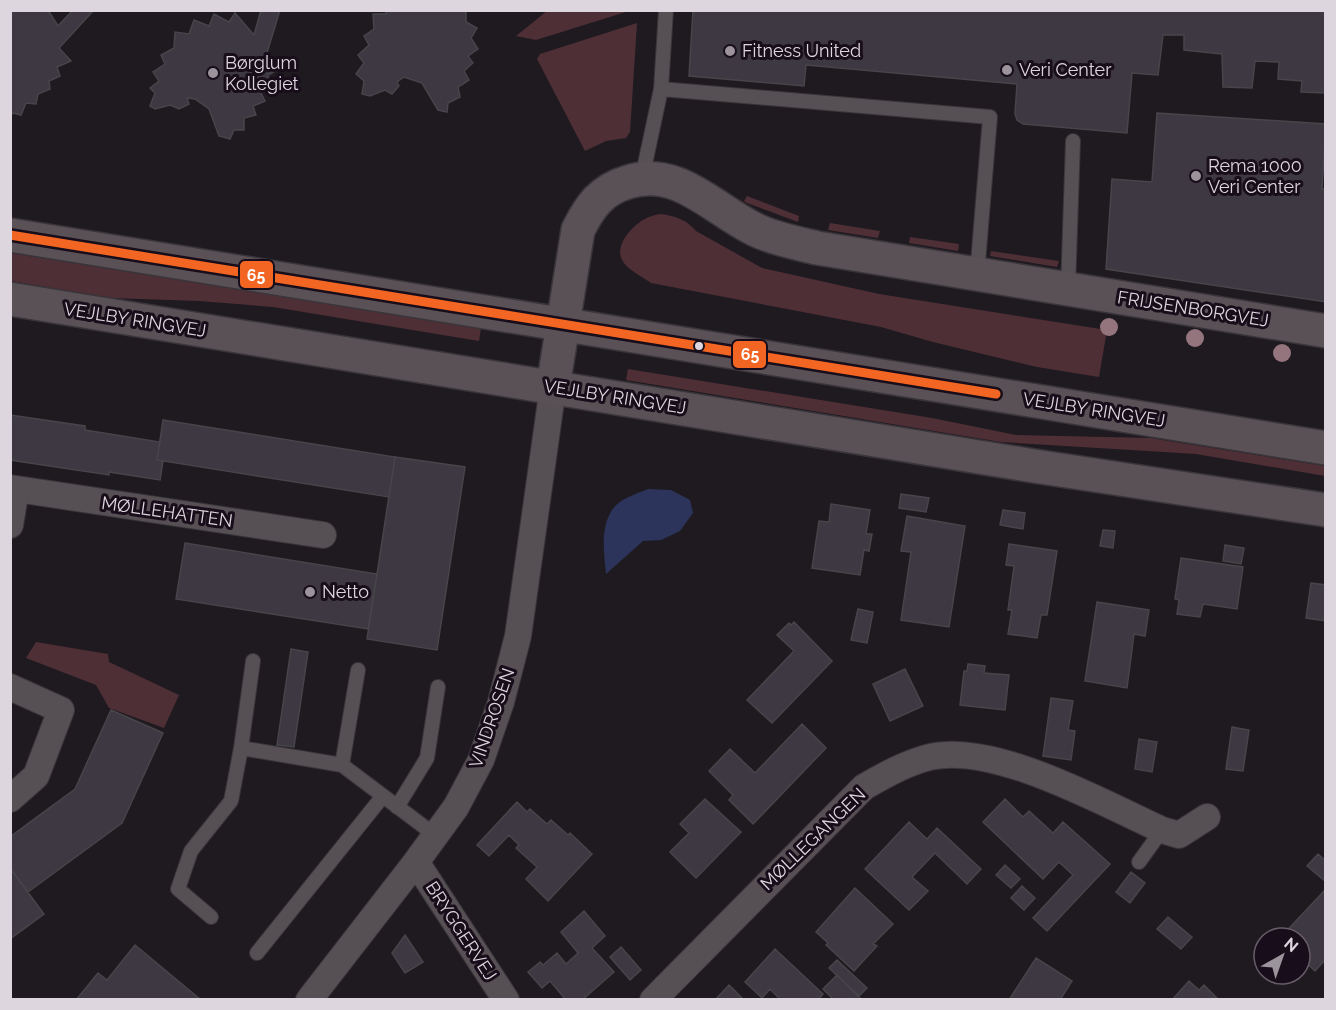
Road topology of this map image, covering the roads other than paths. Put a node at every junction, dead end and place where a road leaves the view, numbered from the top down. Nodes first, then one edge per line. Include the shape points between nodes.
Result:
1 (666, 10) edge
2 (661, 89) junction
3 (1073, 141) dead end
4 (642, 178) junction
5 (10, 235) edge
6 (977, 274) junction
7 (1068, 289) junction
8 (10, 299) edge
9 (563, 325) junction
10 (1326, 331) edge
11 (553, 387) junction
12 (1326, 448) edge
13 (13, 488) edge
14 (1326, 510) edge
15 (10, 525) edge
16 (323, 535) dead end
17 (253, 661) dead end
18 (358, 670) dead end
19 (10, 687) edge
20 (438, 687) dead end
21 (241, 748) junction
22 (342, 765) junction
23 (383, 796) junction
24 (10, 799) edge
25 (397, 807) junction
26 (1207, 817) dead end
27 (1162, 830) junction
28 (435, 835) junction
29 (416, 862) junction
30 (1140, 862) dead end
31 (212, 916) dead end
32 (257, 952) dead end
33 (309, 999) edge
34 (506, 999) edge
35 (653, 999) edge

1 - 2 lane
2 - 4 lane
2 - 6 lane via 990,117
3 - 7 lane
4 - 6 main road, FRIJSENBORGVEJ via 666,179 699,194 758,231 797,243
4 - 9 main road, FRIJSENBORGVEJ via 613,187 589,208 578,230
5 - 9 main road, VEJLBY RINGVEJ
6 - 7 main road, FRIJSENBORGVEJ
7 - 10 main road, FRIJSENBORGVEJ
8 - 11 main road, VEJLBY RINGVEJ
9 - 11 main road, FRIJSENBORGVEJ
9 - 12 main road, VEJLBY RINGVEJ
11 - 14 main road, VEJLBY RINGVEJ
11 - 28 street, VINDROSEN via 518,636 501,702 481,760 456,807
13 - 15 street
13 - 16 street, MØLLEHATTEN
17 - 21 lane
18 - 22 lane
19 - 24 street via 61,710 36,776
20 - 25 lane via 427,758
21 - 22 lane
21 - 31 lane via 231,801 191,851 178,890
22 - 23 lane
23 - 25 lane
23 - 32 lane
25 - 28 lane
26 - 27 street, MØLLEGANGEN via 1179,835
27 - 30 lane
27 - 35 street, MØLLEGANGEN via 1054,780 1006,763 957,754 902,766 864,788
28 - 29 street, VINDROSEN
29 - 33 street, VINDROSEN
29 - 34 street, BRYGGERVEJ

